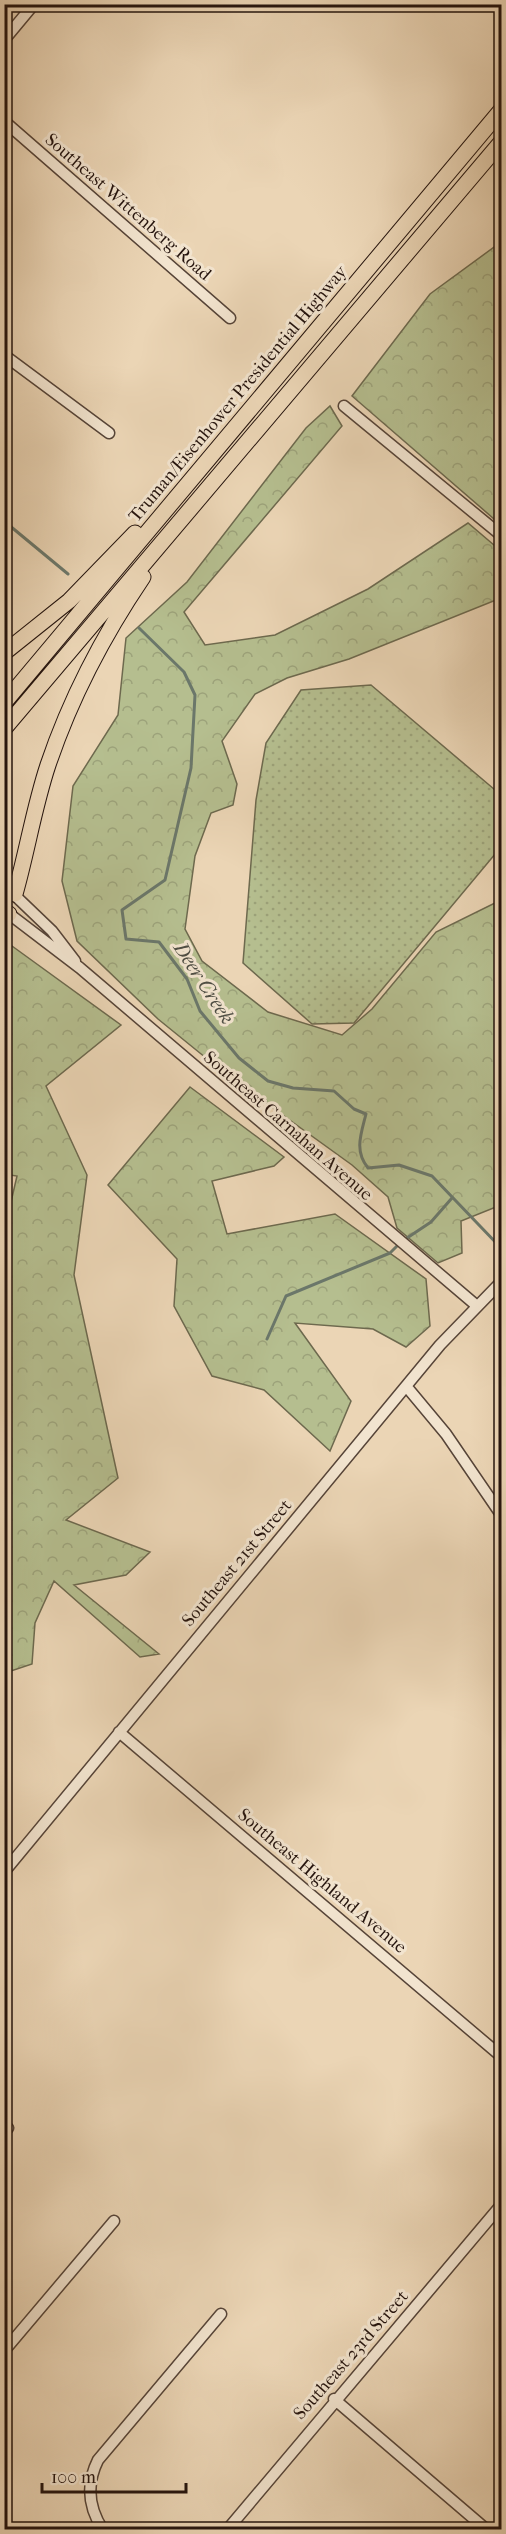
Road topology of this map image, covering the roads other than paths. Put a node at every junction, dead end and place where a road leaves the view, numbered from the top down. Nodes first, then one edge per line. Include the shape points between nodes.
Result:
1 (34, 4) edge
2 (4, 40) edge
3 (501, 109) edge
4 (4, 121) edge
5 (501, 141) edge
6 (230, 318) dead end
7 (4, 355) edge
8 (344, 406) dead end
9 (109, 433) dead end
10 (216, 452) junction
11 (196, 502) junction
12 (501, 537) edge
13 (4, 653) edge
14 (4, 703) edge
15 (4, 729) edge
16 (10, 890) edge
17 (6, 914) edge
18 (80, 968) junction
19 (500, 1283) edge
20 (477, 1306) junction
21 (406, 1386) junction
22 (501, 1516) edge
23 (119, 1732) junction
24 (4, 1872) edge
25 (501, 2057) edge
26 (501, 2204) edge
27 (114, 2221) dead end
28 (220, 2314) dead end
29 (4, 2352) edge
30 (334, 2399) junction
31 (102, 2529) edge
32 (227, 2529) edge
33 (487, 2529) edge

1 - 2 street
3 - 10 highway, Truman/Eisenhower Presidential Highway
4 - 6 street, Southeast Wittenberg Road
5 - 11 highway, Truman/Eisenhower Presidential Highway
7 - 9 street
8 - 12 street
10 - 13 highway via 69,601
10 - 14 highway, Truman/Eisenhower Presidential Highway
11 - 15 highway, Truman/Eisenhower Presidential Highway
11 - 16 highway via 126,603 72,699
16 - 17 street
16 - 18 street, Southeast Carnahan Avenue via 52,931
17 - 18 street, Southeast Carnahan Avenue
18 - 20 street, Southeast Carnahan Avenue
19 - 20 street, Southeast 21st Street
20 - 21 street, Southeast 21st Street
21 - 22 street via 446,1434
21 - 23 street, Southeast 21st Street
23 - 24 street, Southeast 21st Street
23 - 25 street, Southeast Highland Avenue
26 - 30 street, Southeast 23rd Street
27 - 29 street
28 - 31 street via 103,2454 92,2475 90,2498
30 - 32 street, Southeast 23rd Street
30 - 33 street

